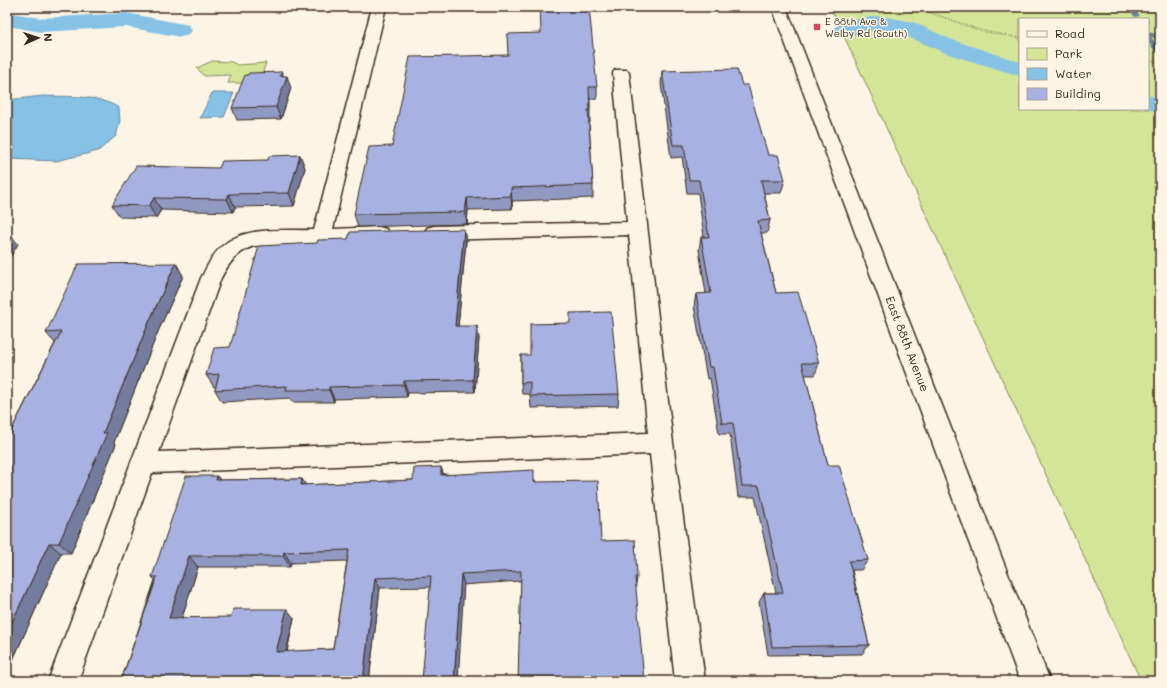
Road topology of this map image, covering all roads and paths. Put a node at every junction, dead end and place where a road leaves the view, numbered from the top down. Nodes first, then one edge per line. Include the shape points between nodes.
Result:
1 (379, 7) edge
2 (779, 7) edge
3 (907, 7) edge
4 (1019, 38) edge
5 (1149, 60) edge
6 (1160, 62) edge
7 (622, 72) dead end
8 (637, 228) junction
9 (322, 236) junction
10 (660, 444) junction
11 (142, 463) junction
12 (63, 681) edge
13 (690, 681) edge
14 (1035, 681) edge

1 - 9 street
2 - 14 street, East 88th Avenue
3 - 4 path via 915,7 982,31
5 - 6 path
7 - 8 street
8 - 9 street
8 - 10 street
9 - 11 street via 253,239 241,242 221,259 211,278
10 - 11 street
10 - 13 street
11 - 12 street

